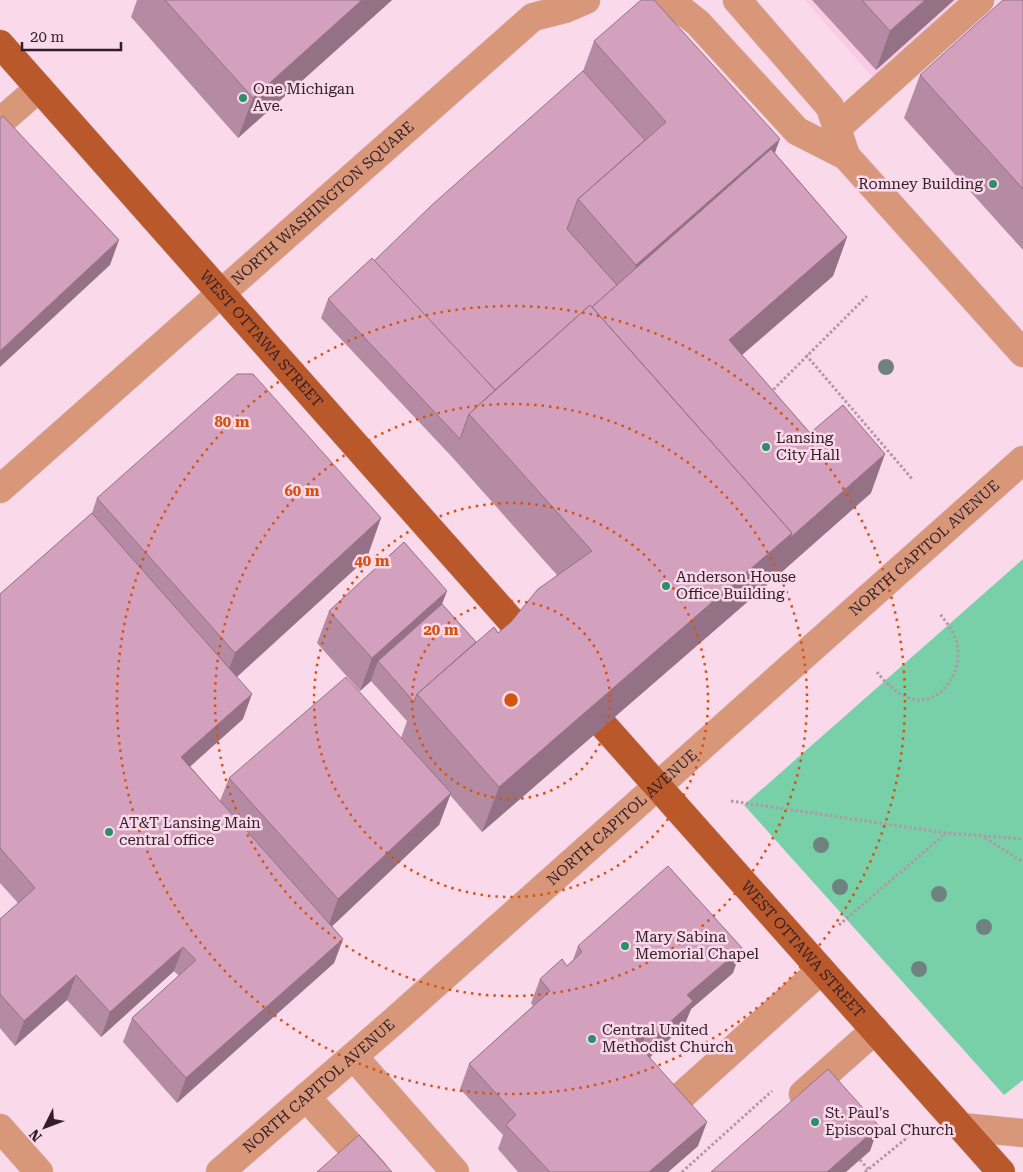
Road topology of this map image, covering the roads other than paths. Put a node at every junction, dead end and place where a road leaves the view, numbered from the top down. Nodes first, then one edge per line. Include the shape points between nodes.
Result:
1 (586, 0) edge
2 (669, 0) edge
3 (737, 0) edge
4 (980, 0) edge
5 (536, 9) edge
6 (0, 44) edge
7 (39, 88) junction
8 (0, 122) edge
9 (837, 128) junction
10 (846, 156) junction
11 (219, 293) junction
12 (1023, 354) edge
13 (1023, 460) edge
14 (0, 489) edge
15 (522, 633) edge
16 (604, 726) edge
17 (657, 785) junction
18 (821, 970) junction
19 (875, 1030) junction
20 (354, 1057) junction
21 (306, 1097) junction
22 (677, 1100) edge
23 (779, 1100) road end
24 (962, 1127) junction
25 (0, 1128) edge
26 (1023, 1133) edge
27 (39, 1172) edge
28 (220, 1172) edge
29 (374, 1172) edge
30 (455, 1172) edge
31 (1001, 1172) edge

1 - 5 street via 565,9
2 - 10 street via 698,23 797,131
3 - 9 street via 830,107
4 - 9 street
5 - 11 street, NORTH WASHINGTON SQUARE
6 - 7 main road, WEST OTTAWA STREET
7 - 8 street
7 - 11 main road, WEST OTTAWA STREET
9 - 10 street
10 - 12 street
11 - 14 street, NORTH WASHINGTON SQUARE
11 - 15 main road, WEST OTTAWA STREET
13 - 17 street, NORTH CAPITOL AVENUE
16 - 17 main road, WEST OTTAWA STREET
17 - 18 main road, WEST OTTAWA STREET
17 - 20 street, NORTH CAPITOL AVENUE
18 - 19 main road, WEST OTTAWA STREET
18 - 22 street
19 - 23 street
19 - 24 main road, WEST OTTAWA STREET
20 - 21 street, NORTH CAPITOL AVENUE
20 - 30 street
21 - 28 street, NORTH CAPITOL AVENUE
21 - 29 street
24 - 26 street
24 - 31 main road, WEST OTTAWA STREET
25 - 27 street

